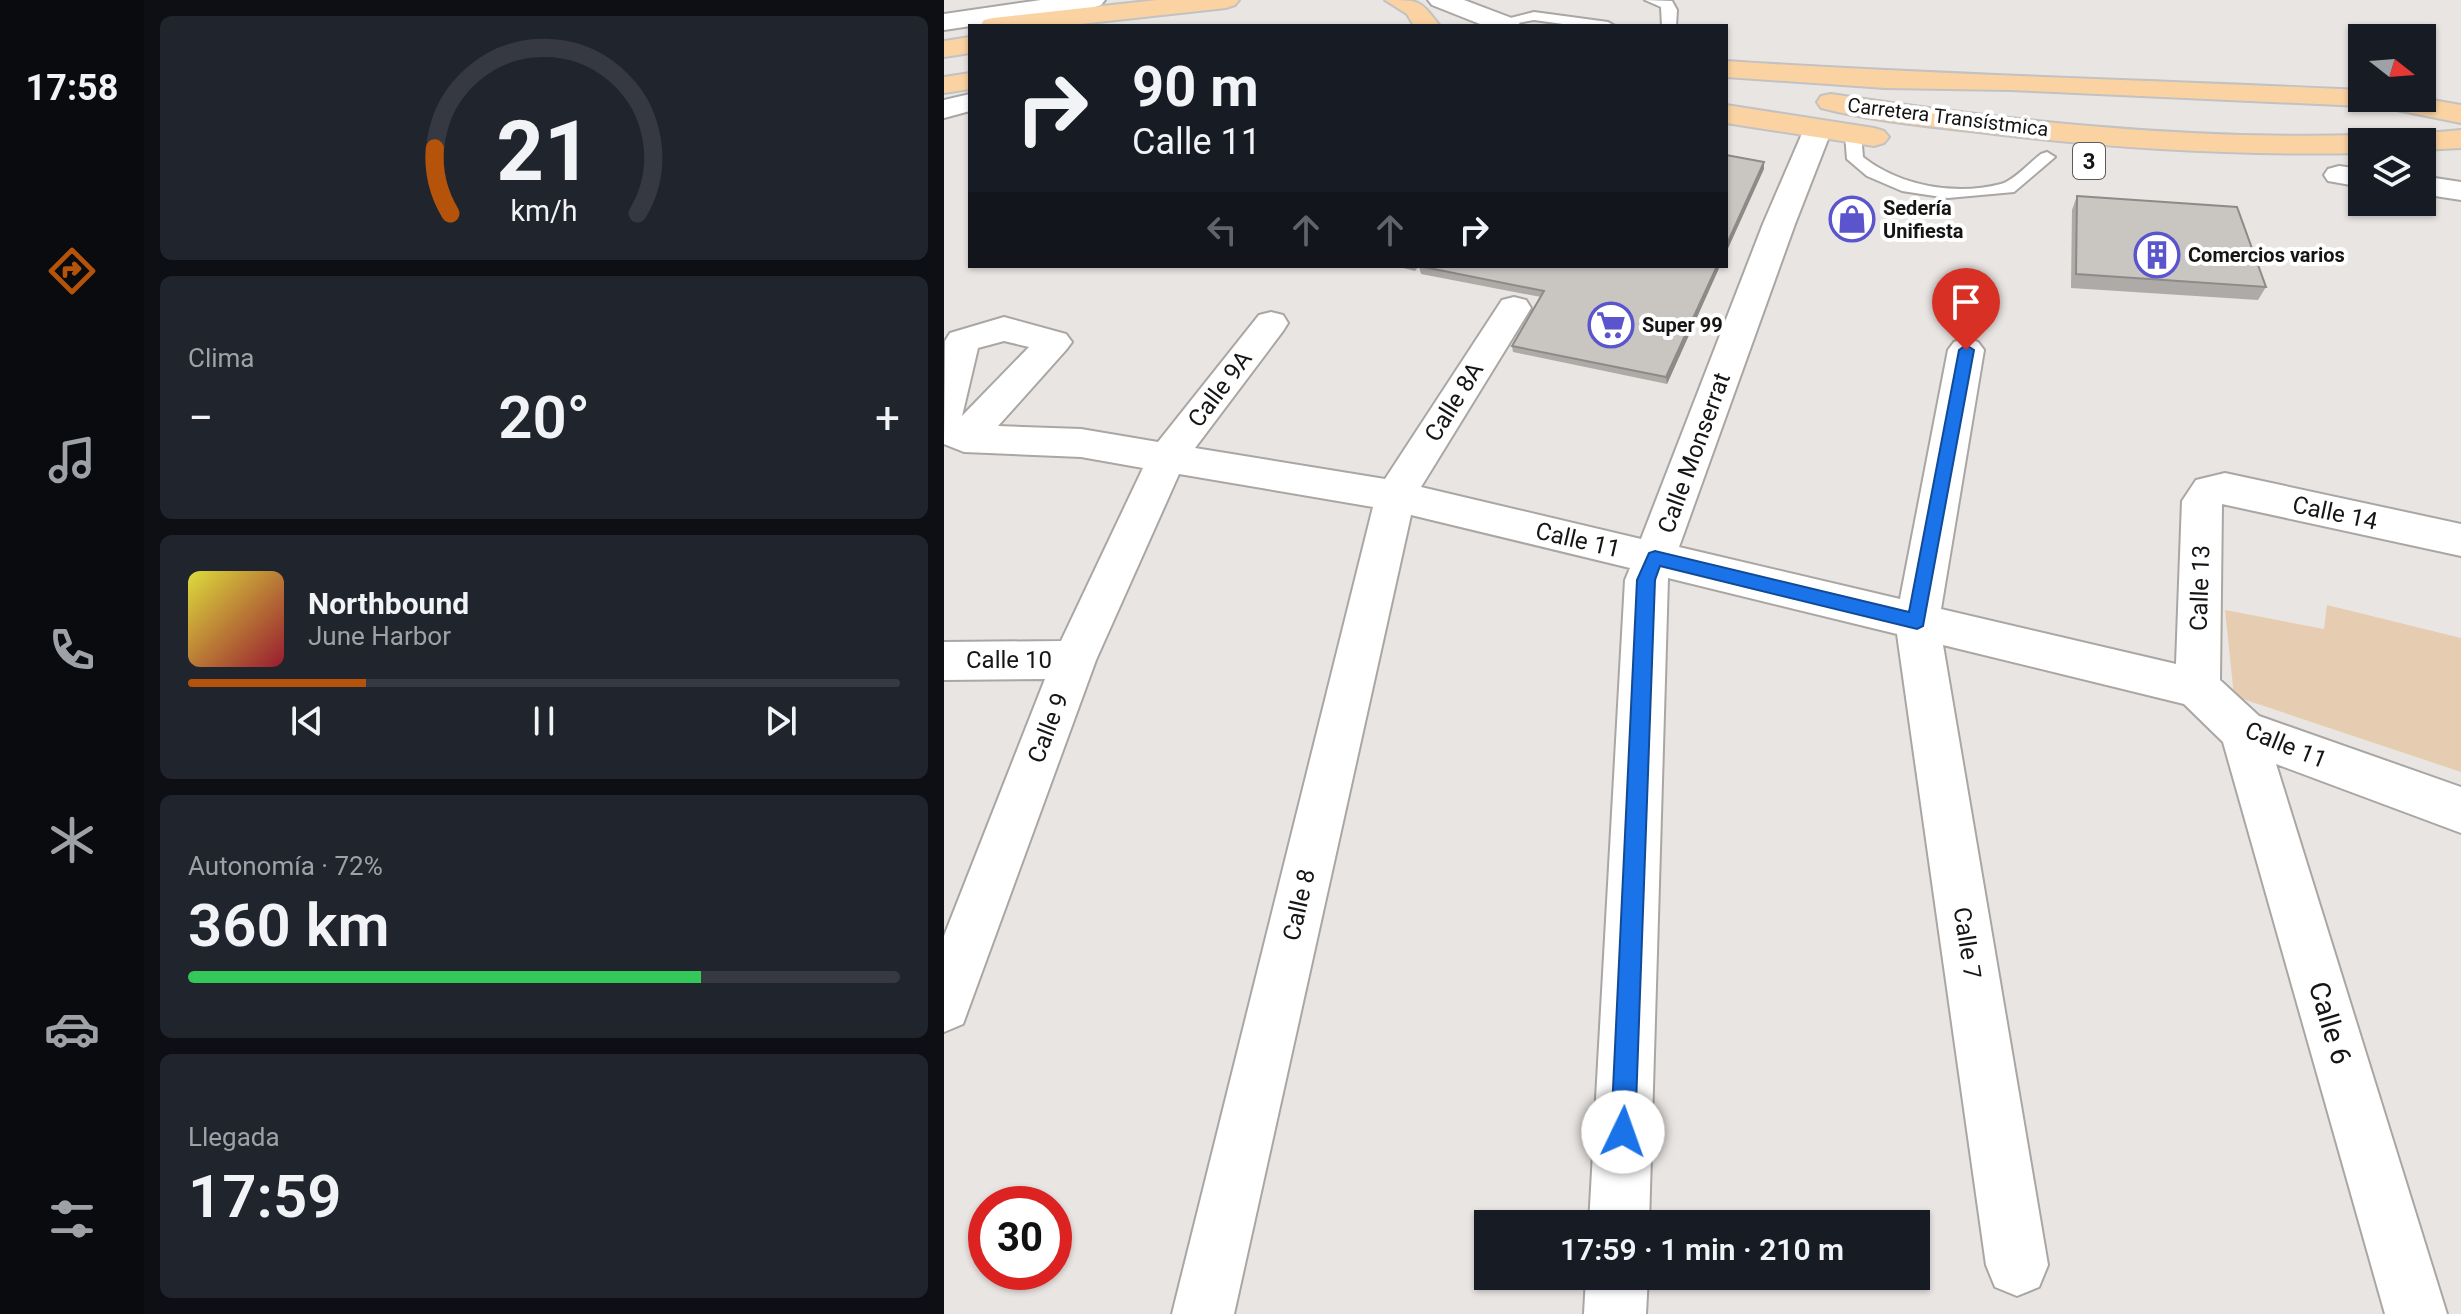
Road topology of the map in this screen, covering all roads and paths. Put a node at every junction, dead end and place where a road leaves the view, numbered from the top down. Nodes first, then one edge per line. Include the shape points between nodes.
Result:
1 (1092, 0) edge
2 (1226, 0) edge
3 (1398, 0) edge
4 (1441, 0) edge
5 (1652, 0) edge
6 (944, 22) edge
7 (1011, 24) edge
8 (1426, 24) edge
9 (1505, 24) edge
10 (1602, 24) edge
11 (1669, 24) edge
12 (968, 30) edge
13 (944, 34) edge
14 (968, 45) edge
15 (944, 49) edge
16 (968, 67) edge
17 (1728, 69) edge
18 (944, 72) edge
19 (968, 81) edge
20 (944, 85) edge
21 (1728, 85) edge
22 (968, 103) edge
23 (944, 109) edge
24 (1728, 114) edge
25 (2461, 114) edge
26 (1818, 129) junction
27 (1853, 134) junction
28 (2461, 139) edge
29 (2436, 140) edge
30 (2348, 144) edge
31 (2047, 157) junction
32 (2461, 167) edge
33 (2436, 169) edge
34 (2348, 175) edge
35 (2436, 187) edge
36 (2461, 191) edge
37 (1514, 308) dead end
38 (1271, 323) dead end
39 (1966, 350) dead end
40 (950, 425) edge
41 (1168, 456) junction
42 (2210, 491) joint
43 (1395, 496) junction
44 (2461, 540) edge
45 (1655, 558) junction
46 (1917, 621) junction
47 (1074, 660) junction
48 (944, 661) edge
49 (2197, 688) junction
50 (2243, 731) junction
51 (2461, 810) edge
52 (944, 1005) edge
53 (1620, 1210) edge
54 (2017, 1265) dead end
55 (1616, 1290) edge
56 (1203, 1314) edge
57 (1615, 1314) edge
58 (2416, 1314) edge

1 - 6 street
2 - 7 main road
3 - 8 main road via 1416,9
4 - 9 street
5 - 11 lane via 1667,4
9 - 10 lane via 1534,16 1578,16
12 - 13 main road
14 - 15 main road
16 - 18 main road
17 - 25 main road via 2382,99
19 - 20 main road
21 - 30 main road, Carretera Transístmica / 3 via 2064,132 2192,142
22 - 23 street
24 - 26 main road, Carretera Transístmica / 3
26 - 27 main road, Carretera Transístmica / 3
26 - 45 street, Calle Monserrat
27 - 31 main road, Carretera Transístmica / 3
27 - 31 lane via 1855,159 1873,173 1908,187 1948,193 2008,188
28 - 29 main road
31 - 34 main road, Carretera Transístmica / 3 via 2197,171
32 - 33 main road
35 - 36 street
37 - 43 street, Calle 8A
38 - 41 street, Calle 9A
39 - 46 street, Calle 7
40 - 41 street, Calle 11
41 - 43 street, Calle 11
41 - 47 street, Calle 9
42 - 44 street, Calle 14 via 2225,488
42 - 49 street, Calle 13 via 2202,501
43 - 45 street, Calle 11
43 - 56 street, Calle 8
45 - 46 street, Calle 11
45 - 53 street, Calle Monserrat via 1646,580
46 - 49 street, Calle 11
46 - 54 street, Calle 7
47 - 48 street, Calle 10
47 - 52 street, Calle 9
49 - 50 street, Calle 11
50 - 51 street, Calle 11
50 - 58 street, Calle 6
55 - 57 street

